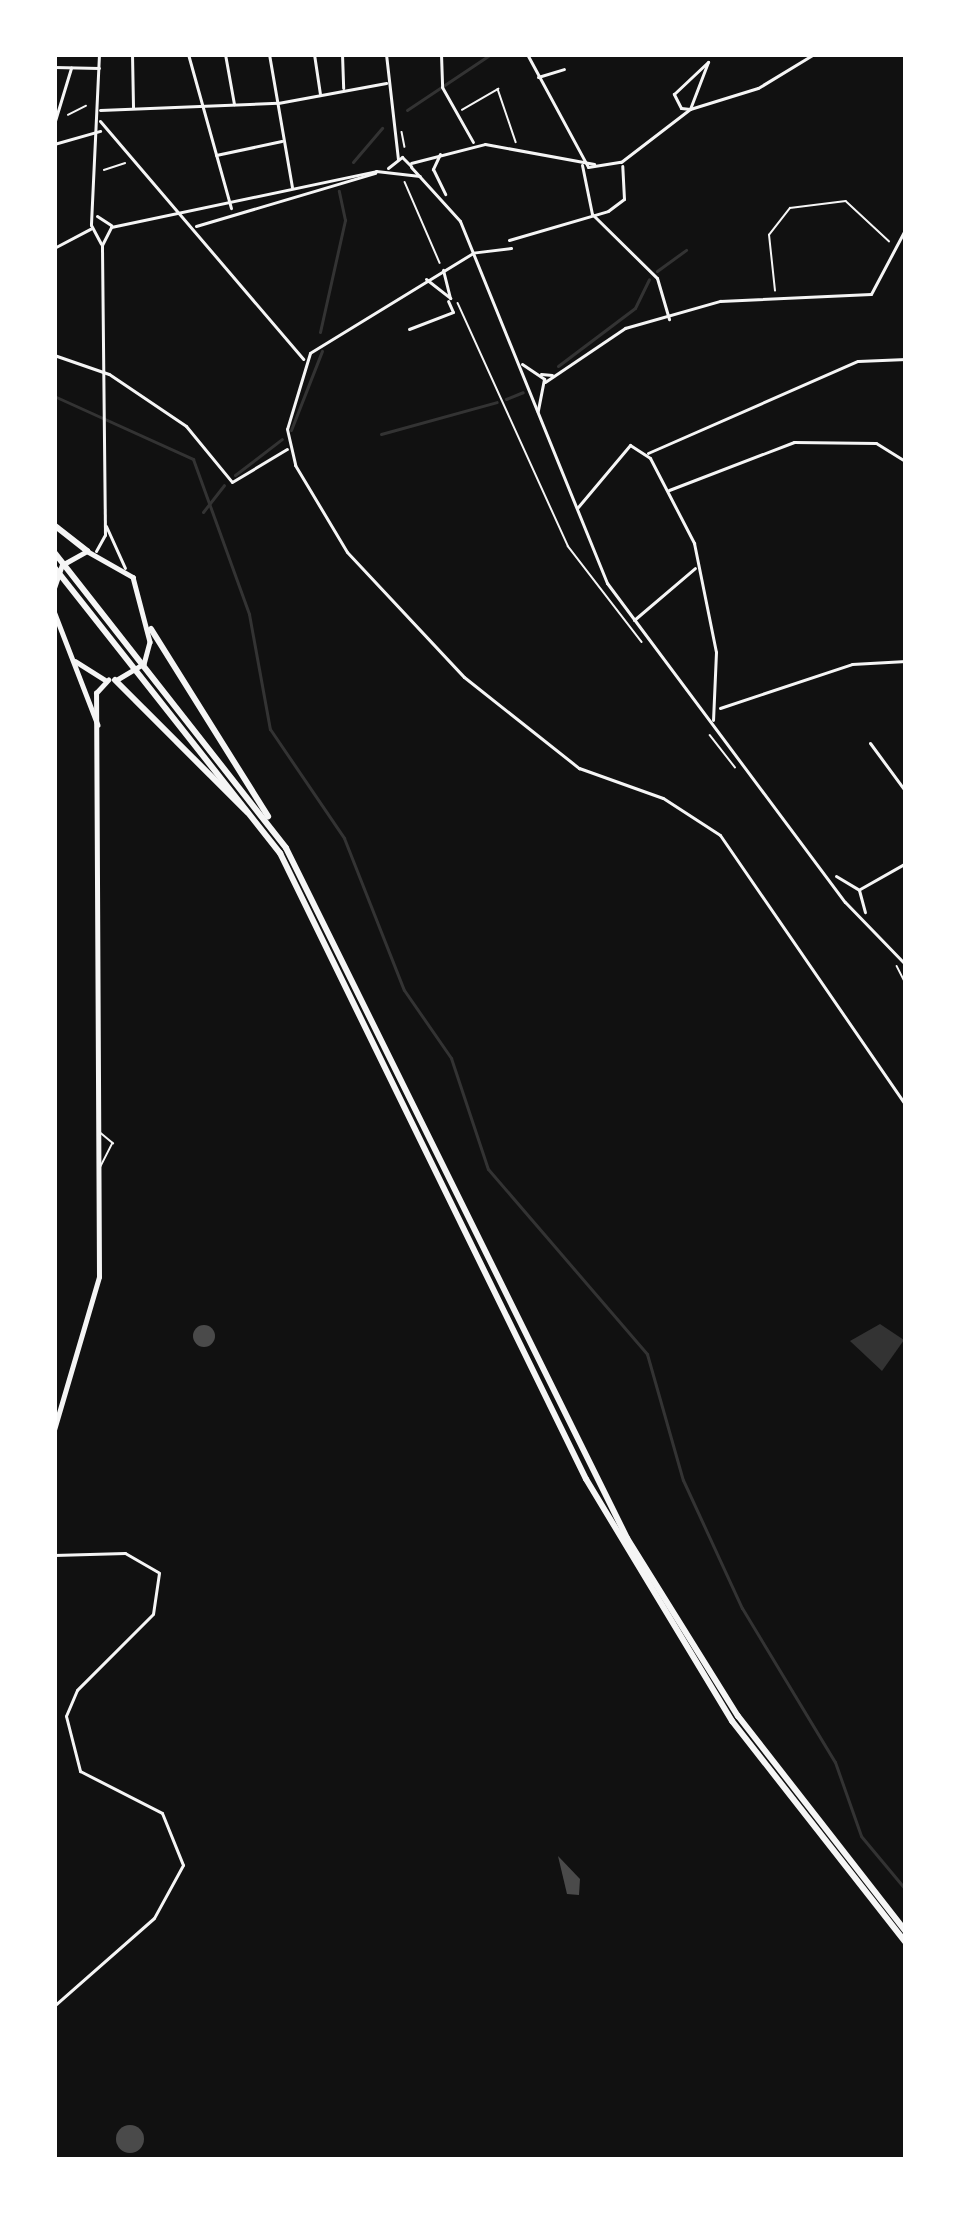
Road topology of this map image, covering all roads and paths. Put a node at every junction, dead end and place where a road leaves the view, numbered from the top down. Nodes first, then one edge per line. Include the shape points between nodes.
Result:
1 (99, 54) edge
2 (132, 54) edge
3 (188, 54) edge
4 (225, 54) edge
5 (269, 54) edge
6 (314, 54) edge
7 (343, 54) edge
8 (386, 54) edge
9 (441, 54) edge
10 (527, 54) edge
11 (715, 54) edge
12 (814, 54) edge
13 (708, 62) junction
14 (54, 67) edge
15 (70, 68) junction
16 (99, 68) junction
17 (564, 69) dead end
18 (538, 76) junction
19 (386, 83) junction
20 (343, 91) junction
21 (320, 95) junction
22 (278, 103) junction
23 (234, 106) junction
24 (133, 110) junction
25 (198, 110) junction
26 (690, 110) junction
27 (59, 111) junction
28 (100, 111) junction
29 (458, 112) junction
30 (100, 121) junction
31 (54, 124) edge
32 (100, 131) junction
33 (284, 141) junction
34 (54, 144) edge
35 (474, 144) junction
36 (516, 146) junction
37 (399, 149) junction
38 (441, 153) junction
39 (576, 153) junction
40 (214, 156) junction
41 (141, 159) junction
42 (396, 161) junction
43 (621, 162) junction
44 (583, 165) junction
45 (600, 165) junction
46 (409, 166) junction
47 (384, 170) junction
48 (100, 171) junction
49 (398, 173) junction
50 (405, 181) dead end
51 (327, 183) junction
52 (292, 187) junction
53 (445, 194) junction
54 (100, 199) junction
55 (229, 200) junction
56 (180, 208) junction
57 (231, 209) junction
58 (592, 214) junction
59 (95, 217) junction
60 (108, 218) junction
61 (124, 221) junction
62 (195, 226) junction
63 (111, 227) junction
64 (906, 228) edge
65 (92, 229) junction
66 (106, 234) junction
67 (98, 235) junction
68 (509, 240) dead end
69 (102, 245) junction
70 (54, 248) edge
71 (511, 248) dead end
72 (898, 250) junction
73 (473, 253) junction
74 (443, 269) junction
75 (424, 279) junction
76 (452, 289) dead end
77 (774, 295) junction
78 (447, 299) junction
79 (669, 321) junction
80 (410, 329) dead end
81 (54, 355) edge
82 (304, 359) junction
83 (906, 359) edge
84 (518, 361) junction
85 (530, 372) junction
86 (100, 374) junction
87 (541, 374) junction
88 (554, 376) junction
89 (524, 377) junction
90 (544, 382) junction
91 (540, 392) junction
92 (532, 393) junction
93 (538, 413) junction
94 (288, 447) junction
95 (647, 454) junction
96 (906, 462) edge
97 (667, 490) junction
98 (577, 509) junction
99 (104, 520) junction
100 (54, 525) edge
101 (568, 546) dead end
102 (92, 551) junction
103 (56, 560) edge
104 (696, 567) junction
105 (125, 568) junction
106 (54, 588) edge
107 (54, 611) edge
108 (634, 620) junction
109 (152, 629) junction
110 (75, 661) junction
111 (906, 662) edge
112 (112, 680) junction
113 (718, 709) junction
114 (713, 720) junction
115 (100, 730) junction
116 (870, 743) dead end
117 (906, 792) edge
118 (272, 833) junction
119 (906, 863) edge
120 (901, 868) junction
121 (906, 874) edge
122 (835, 875) junction
123 (850, 887) junction
124 (859, 890) junction
125 (844, 892) junction
126 (860, 900) junction
127 (854, 905) junction
128 (867, 916) junction
129 (906, 965) edge
130 (906, 1106) edge
131 (101, 1118) junction
132 (101, 1133) junction
133 (100, 1144) junction
134 (101, 1166) junction
135 (54, 1430) edge
136 (54, 1555) edge
137 (906, 1932) edge
138 (906, 1942) edge
139 (54, 2006) edge

1 - 16 street
2 - 24 street
3 - 25 street
4 - 23 street
5 - 22 street
6 - 21 street
7 - 20 street
8 - 19 street
9 - 29 street via 442,87
10 - 18 street
11 - 13 street
12 - 26 street via 758,88
13 - 26 street
13 - 26 street via 674,94
14 - 15 street
15 - 16 street
15 - 27 street
16 - 28 street
17 - 18 street
18 - 39 street via 563,106
19 - 20 street
19 - 37 street
20 - 21 street
21 - 22 street
22 - 23 street
22 - 33 street
23 - 25 street
24 - 25 street
24 - 28 street
25 - 40 street
26 - 43 street
27 - 28 path via 71,116 77,102
27 - 31 street
28 - 30 street
29 - 35 street
29 - 36 path via 498,89
30 - 32 street
30 - 41 street
32 - 34 street
32 - 48 street
33 - 40 street
33 - 52 street
35 - 36 street
35 - 38 street
36 - 39 street
37 - 42 street
37 - 46 street
38 - 46 street
38 - 53 street via 433,169
39 - 44 street
39 - 45 street
40 - 55 street
41 - 48 path
41 - 56 street
42 - 46 street
42 - 47 street
42 - 49 street
43 - 45 street
43 - 58 street via 624,199
44 - 45 street
44 - 58 street
46 - 49 street
46 - 53 street
47 - 49 street
47 - 51 street
48 - 54 street
50 - 74 path
51 - 52 street
51 - 57 street
52 - 55 street
53 - 73 street
54 - 59 street
54 - 60 street
55 - 56 street
55 - 57 street
56 - 61 street
56 - 62 street
57 - 62 street
58 - 68 street
58 - 79 street via 657,278
59 - 60 street
59 - 65 street
60 - 61 street
60 - 63 street
61 - 63 street
62 - 82 street
63 - 66 street
64 - 72 street
65 - 67 street
65 - 70 street
66 - 67 street
66 - 69 street
67 - 69 street
69 - 86 street
71 - 73 street
72 - 77 street via 871,294
72 - 77 path via 846,201 790,208 769,235
73 - 74 street
73 - 84 street
74 - 75 street
74 - 78 street
75 - 78 street
75 - 82 street
76 - 101 path
77 - 79 street
78 - 80 street via 453,312
79 - 88 street via 625,328
81 - 86 street
82 - 94 street
83 - 95 street via 858,361
84 - 85 street
84 - 89 street
85 - 87 street
85 - 89 street
86 - 94 street via 186,426 232,482
86 - 99 street
87 - 88 street
87 - 90 street
88 - 90 street
89 - 92 street
90 - 91 street
91 - 92 street
91 - 93 street
92 - 93 street
93 - 98 street
94 - 130 street via 347,552 464,677 579,768 663,798 720,835
95 - 97 street
95 - 98 street via 622,450
96 - 97 street via 875,443 794,442
97 - 104 street
98 - 108 street
99 - 102 street
99 - 105 street
100 - 102 highway
102 - 105 main road
102 - 106 main road via 68,558
103 - 118 highway
104 - 108 street
104 - 113 street
105 - 109 main road
107 - 110 main road
108 - 114 street
109 - 112 main road via 144,664
109 - 118 highway
110 - 112 main road
110 - 115 main road
111 - 113 street via 859,662
112 - 115 main road via 96,693
112 - 118 highway
113 - 114 street
114 - 122 street
115 - 131 main road
116 - 117 street
118 - 137 highway via 627,1538 738,1716
118 - 138 highway via 598,1499 732,1721
119 - 120 street
120 - 121 street
120 - 124 street
122 - 123 street
122 - 125 street
123 - 124 street
123 - 125 street
124 - 126 street
125 - 127 street
126 - 127 street
126 - 128 street
127 - 128 street
128 - 129 street
131 - 132 main road
131 - 133 lane via 88,1134
132 - 133 main road
132 - 134 lane via 113,1143
133 - 134 main road
134 - 135 main road via 95,1307
136 - 139 street via 145,1557 159,1574 153,1614 76,1690 66,1716 80,1771 162,1813 182,1865 154,1918

